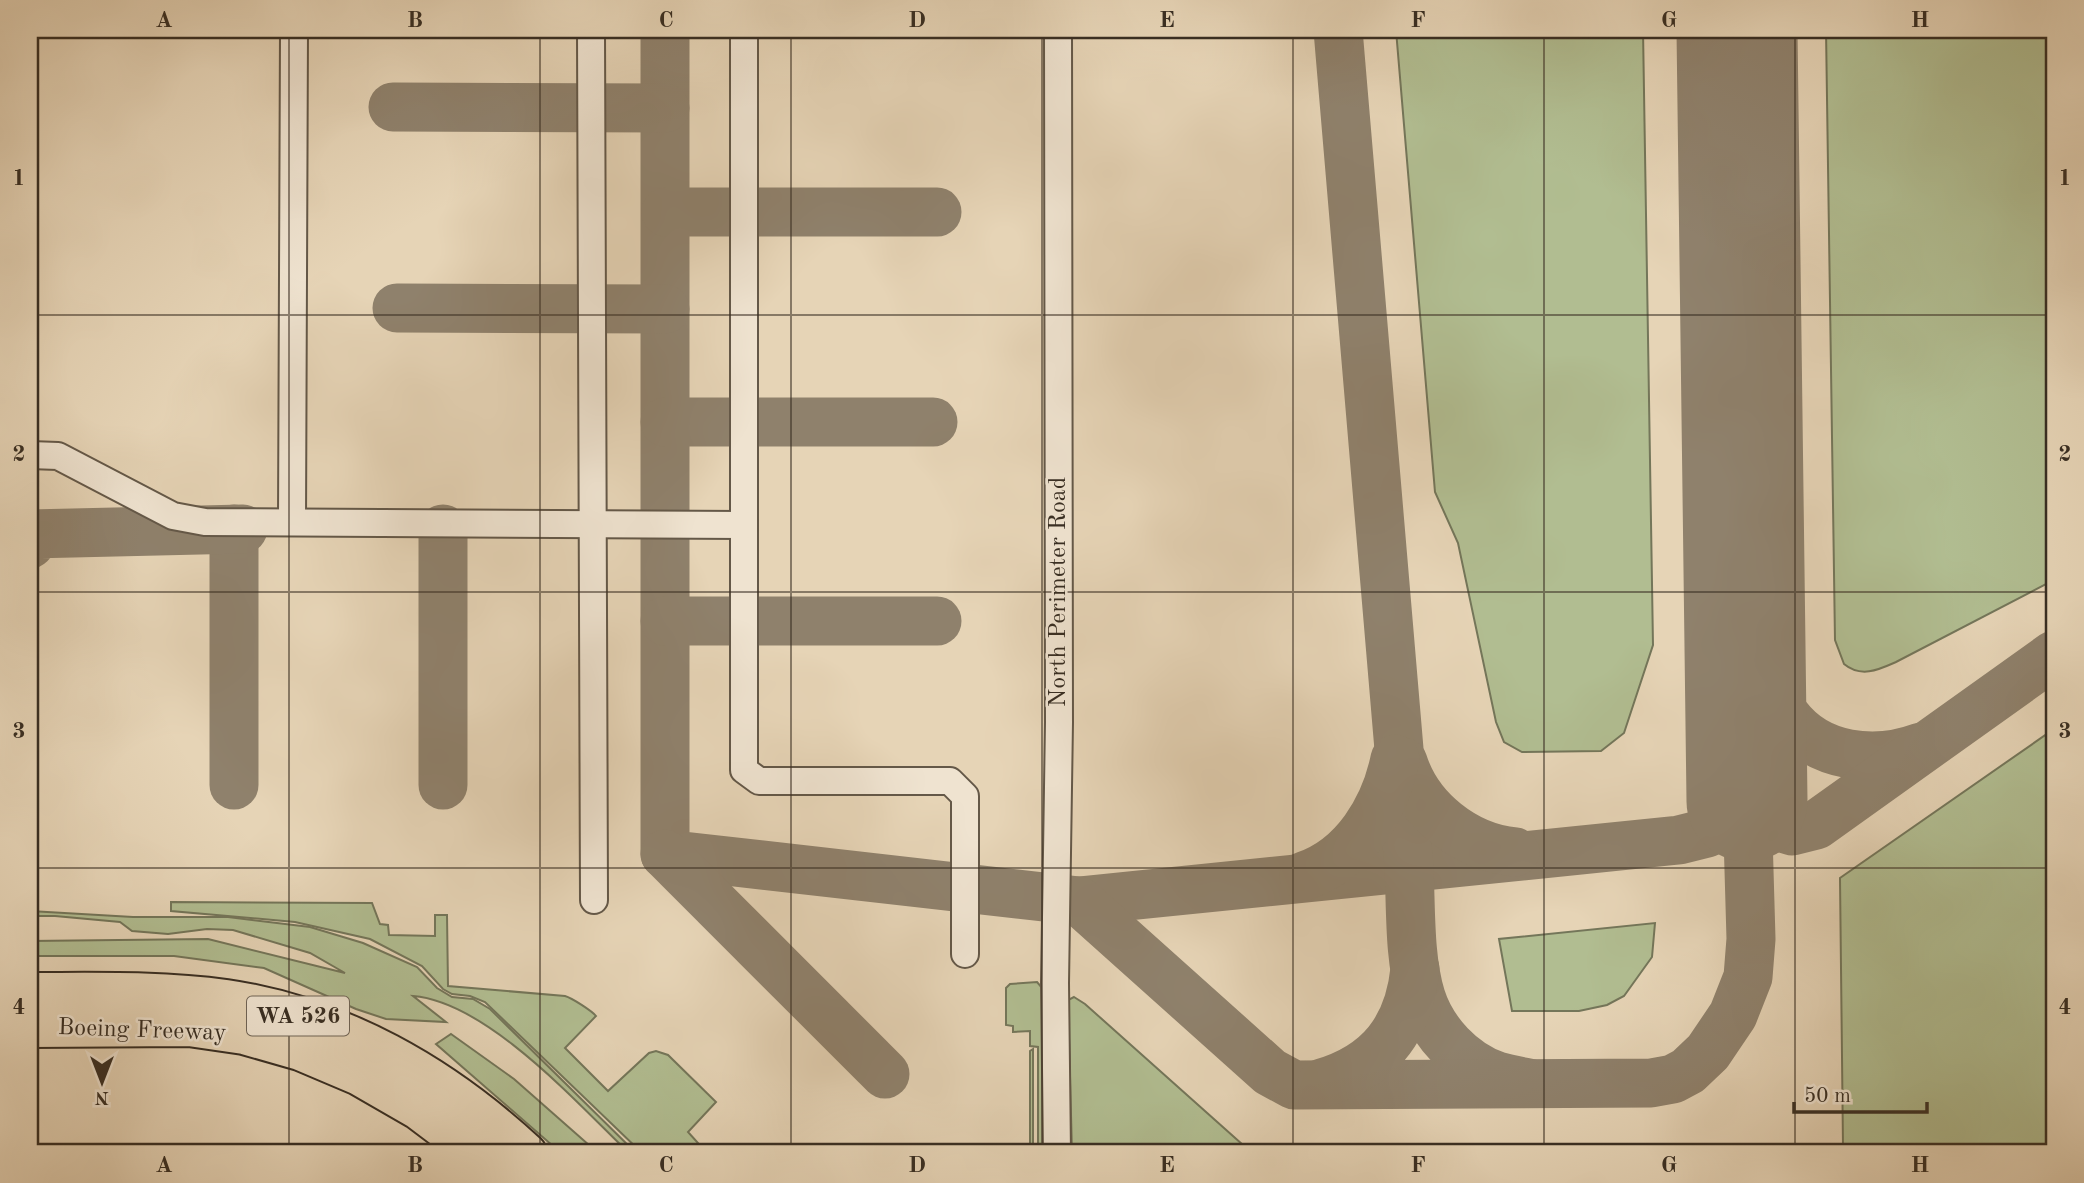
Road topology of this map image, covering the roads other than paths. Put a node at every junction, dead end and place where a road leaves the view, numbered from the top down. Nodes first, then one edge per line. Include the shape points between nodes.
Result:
1 (294, 30) edge
2 (591, 30) edge
3 (744, 30) edge
4 (1058, 30) edge
5 (30, 455) edge
6 (292, 522) junction
7 (593, 524) junction
8 (744, 525) junction
9 (594, 900) dead end
10 (965, 954) dead end
11 (30, 992) edge
12 (30, 1028) edge
13 (475, 1153) edge
14 (527, 1153) edge
15 (1057, 1153) edge

1 - 6 street
2 - 7 street
3 - 8 street
4 - 15 street, North Perimeter Road
5 - 6 street via 58,456 173,516 205,522
6 - 7 street
7 - 8 street
7 - 9 street
8 - 10 street via 744,771 759,781 950,781 965,796
11 - 14 highway, Boeing Freeway / WA 526 via 135,991 225,999 332,1026 378,1046 478,1109
12 - 13 highway, Boeing Freeway / WA 526 via 189,1027 244,1035 300,1051 359,1076 418,1110

